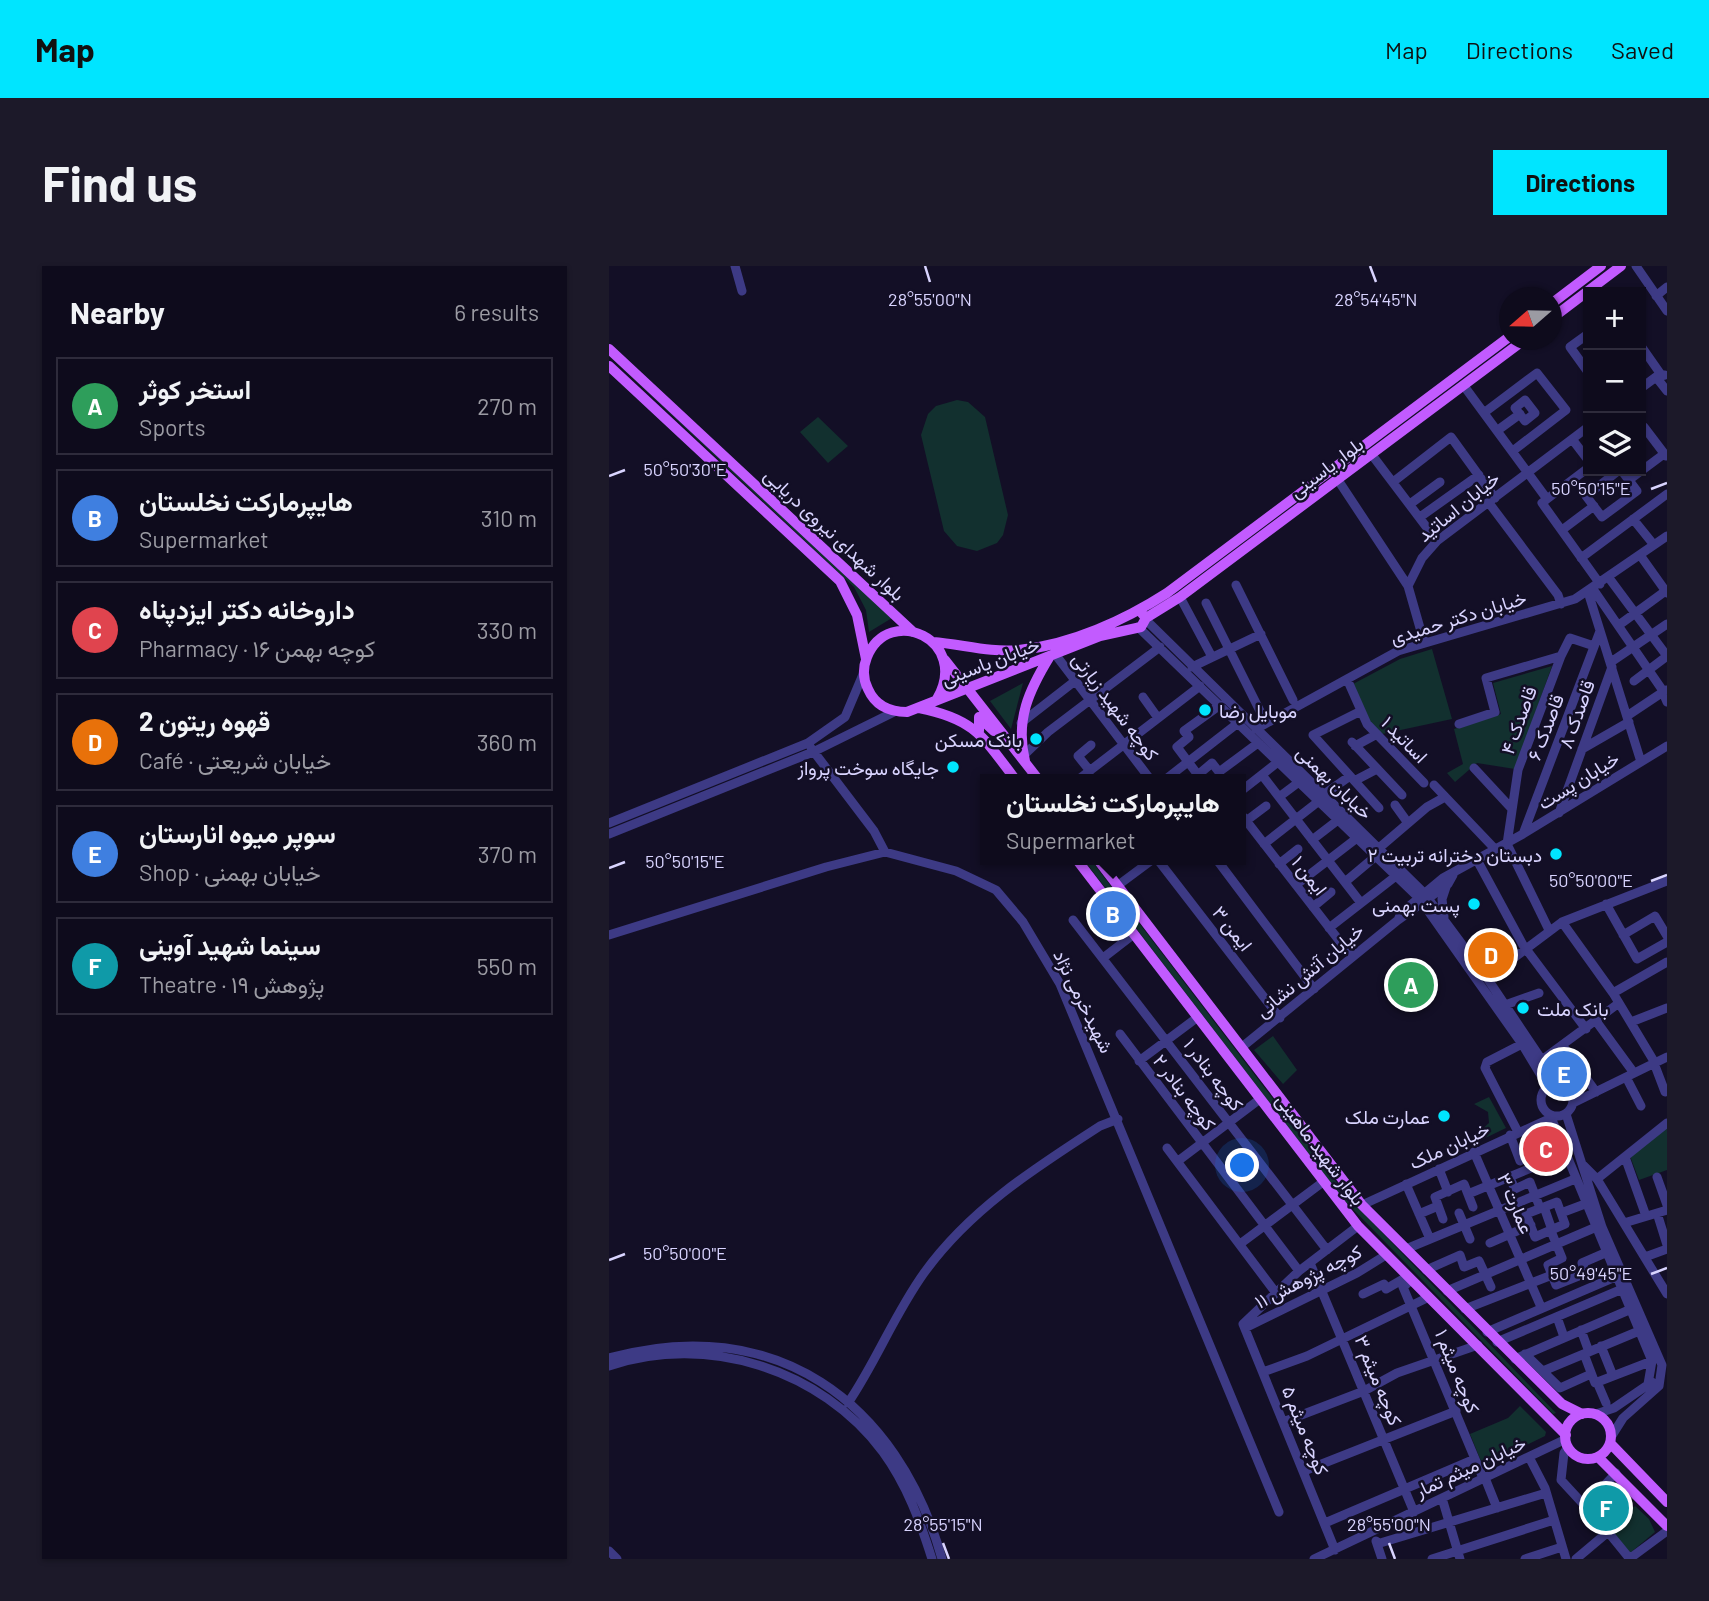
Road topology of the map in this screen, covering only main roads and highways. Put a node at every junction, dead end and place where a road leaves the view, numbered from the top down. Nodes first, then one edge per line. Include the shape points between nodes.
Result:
1 (1601, 266) edge
2 (1621, 266) edge
3 (1562, 296) edge
4 (1562, 311) edge
5 (1499, 345) edge
6 (609, 349) edge
7 (1511, 350) edge
8 (609, 366) edge
9 (1139, 620) junction
10 (913, 632) junction
11 (933, 642) junction
12 (1053, 655) junction
13 (866, 659) junction
14 (944, 659) junction
15 (969, 687) junction
16 (937, 699) junction
17 (919, 708) junction
18 (979, 731) junction
19 (1008, 740) junction
20 (1025, 759) junction
21 (1011, 774) edge
22 (1035, 774) edge
23 (1081, 865) edge
24 (1104, 865) edge
25 (1562, 1404) junction
26 (1582, 1414) junction
27 (1551, 1417) junction
28 (1567, 1440) junction
29 (1611, 1440) junction
30 (1598, 1457) junction
31 (1623, 1459) junction
32 (1616, 1473) junction
33 (1667, 1503) edge
34 (1667, 1528) edge

1 - 3 main road
2 - 4 main road
5 - 9 main road, بلوار یاسینی
6 - 10 main road, بلوار شهدای نیروی دریایی
7 - 9 main road, بلوار یاسینی via 1180,597
8 - 13 main road, بلوار شهدای نیروی دریایی via 840,581 857,615
9 - 11 main road, بلوار یاسینی via 1019,650
9 - 12 main road, بلوار یاسینی
10 - 11 main road
10 - 13 main road via 889,634
11 - 14 main road
12 - 15 main road, خیابان یاسینی
12 - 20 main road via 1033,683 1021,713
13 - 17 main road via 864,672 872,697 894,712
14 - 15 main road
14 - 16 main road via 946,680
15 - 16 main road, خیابان یاسینی
15 - 19 main road
16 - 17 main road
17 - 18 main road via 957,718
18 - 19 main road via 979,717
18 - 21 main road
19 - 20 main road
20 - 22 main road
23 - 27 main road, بلوار شهید ماهینی via 1358,1226 1405,1281 1429,1297
24 - 25 main road, بلوار شهید ماهینی via 1362,1205 1497,1342 1520,1357
25 - 26 main road, بلوار شهید ماهینی
25 - 27 main road via 1560,1416
26 - 28 main road via 1570,1422
26 - 29 main road via 1596,1414 1607,1423
27 - 28 main road, بلوار شهید ماهینی
28 - 30 main road via 1580,1457
29 - 30 main road
29 - 31 main road
30 - 32 main road
31 - 32 main road via 1613,1465
31 - 33 main road
32 - 34 main road

